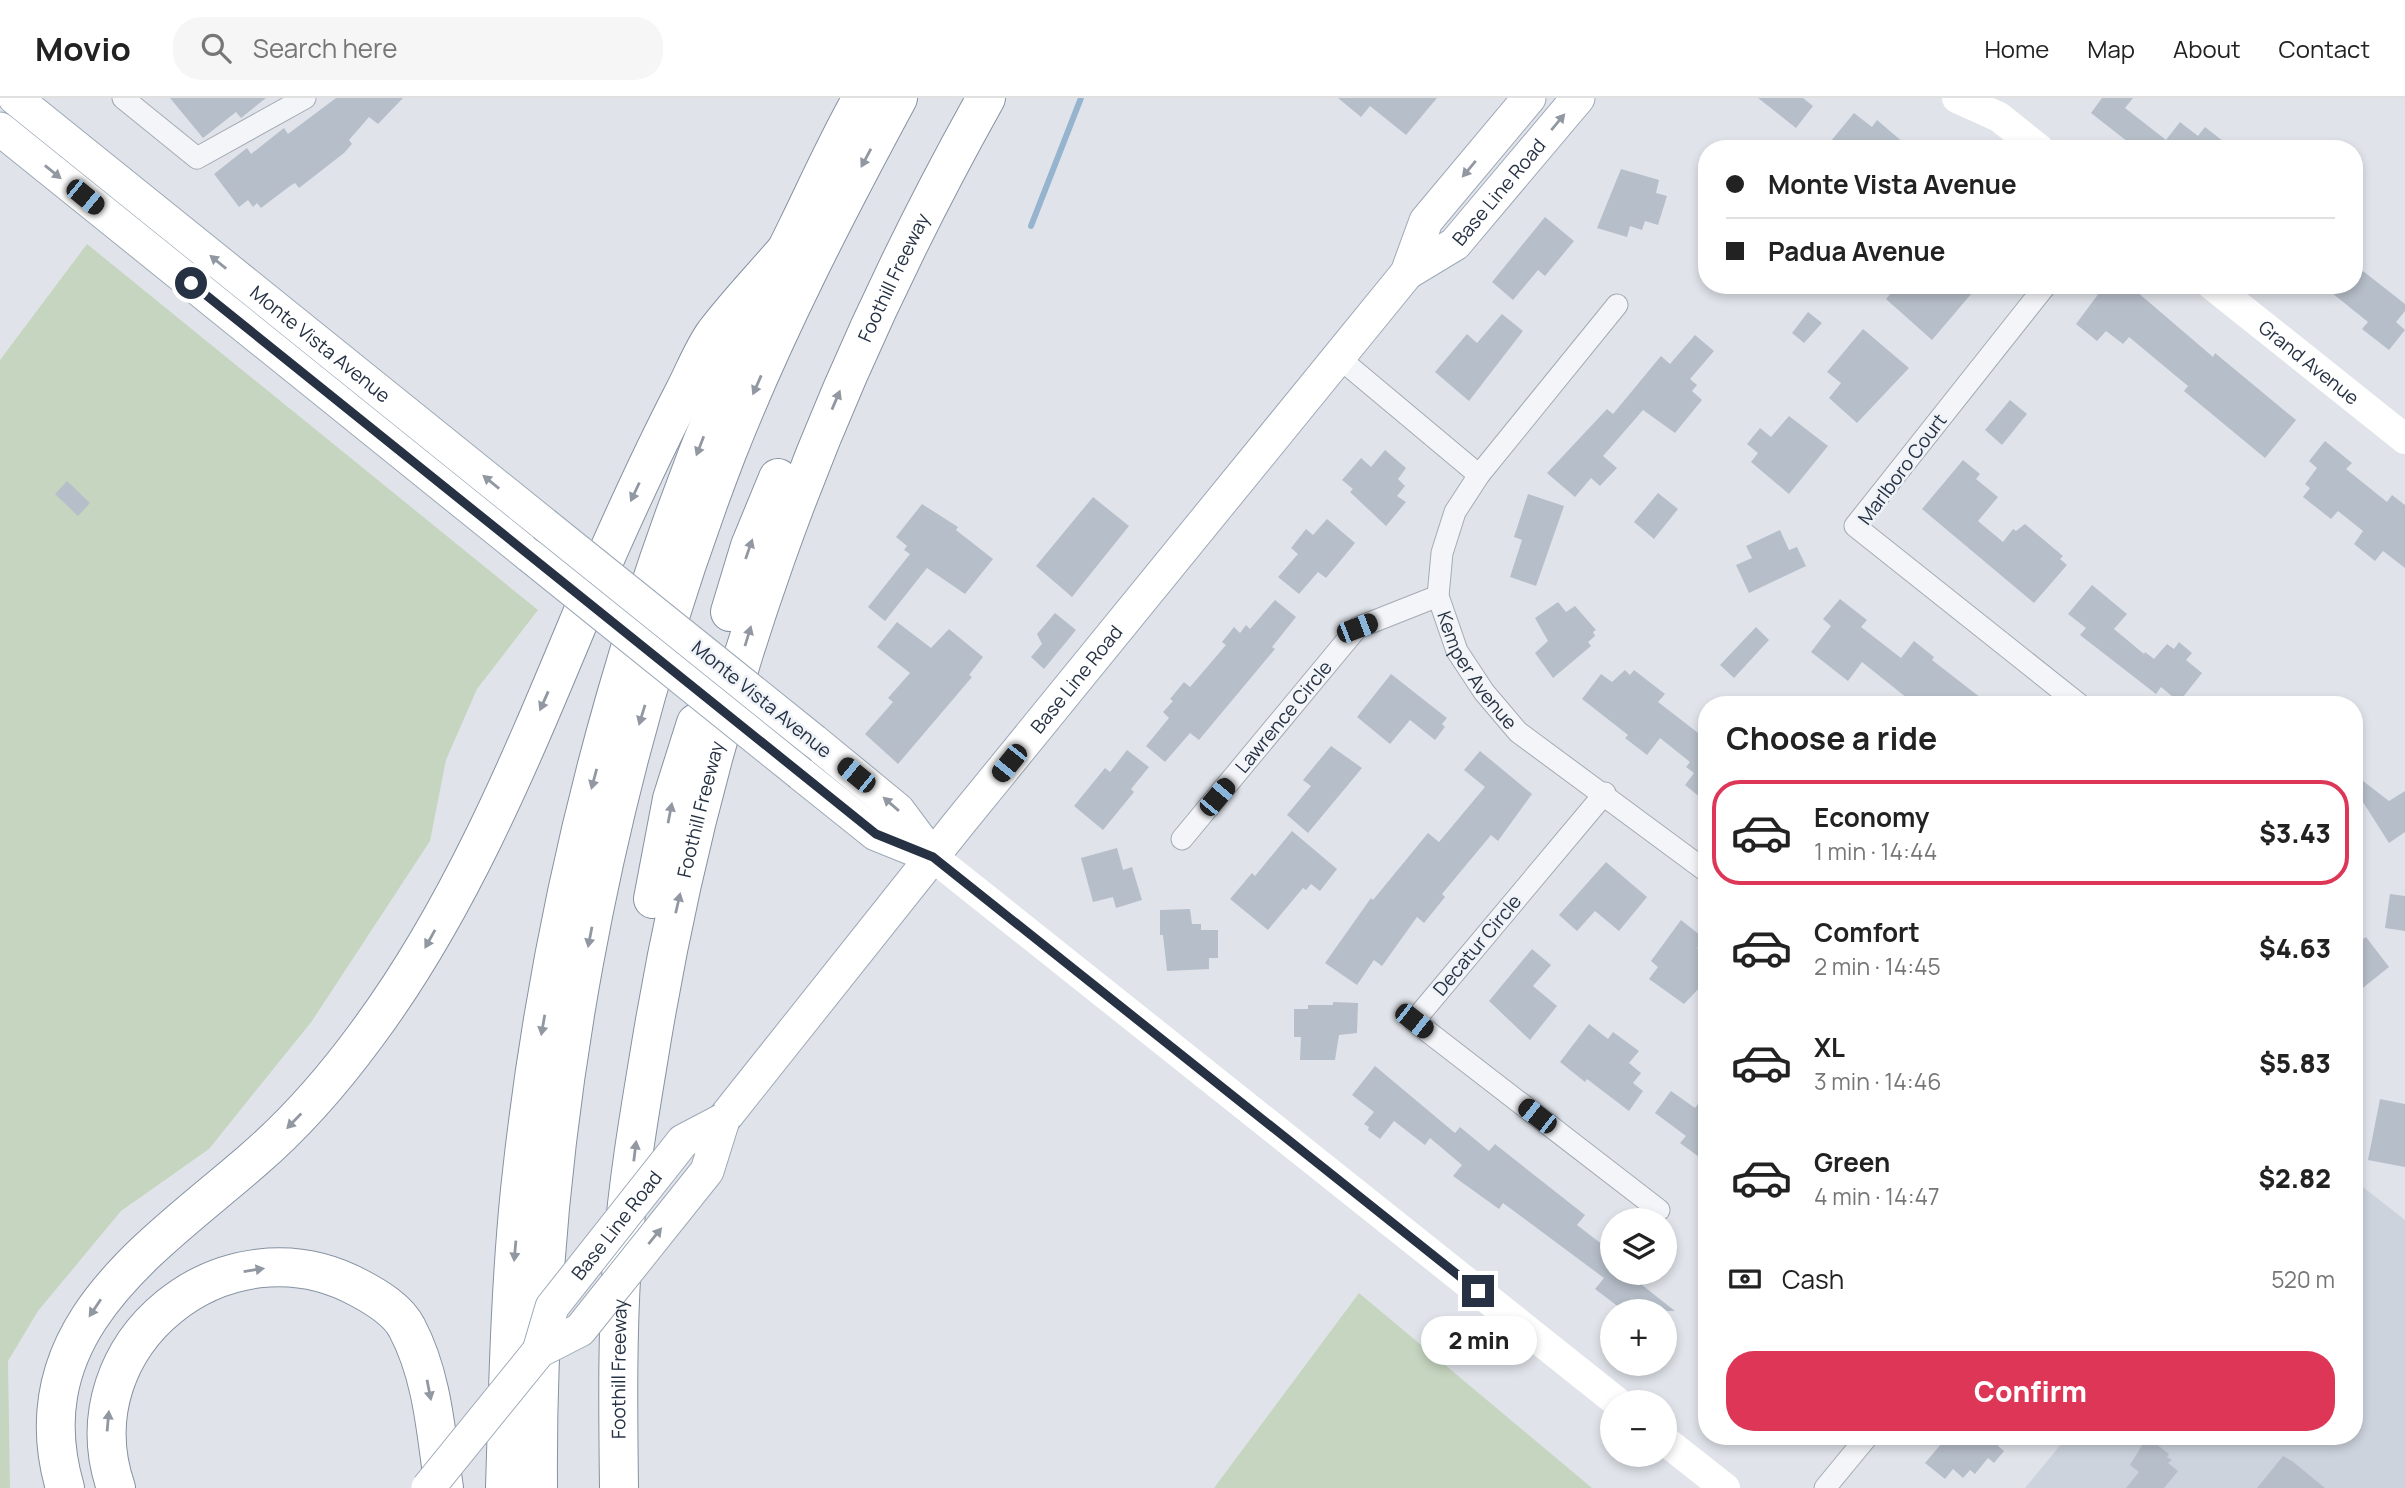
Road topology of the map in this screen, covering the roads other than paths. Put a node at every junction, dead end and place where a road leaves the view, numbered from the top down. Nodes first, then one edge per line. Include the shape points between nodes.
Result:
1 (15, 98) edge
2 (123, 98) edge
3 (305, 98) edge
4 (862, 98) edge
5 (898, 98) edge
6 (957, 98) edge
7 (986, 98) edge
8 (1529, 98) edge
9 (1578, 98) edge
10 (1957, 98) edge
11 (0, 129) edge
12 (2028, 140) edge
13 (787, 248) junction
14 (1407, 273) junction
15 (2039, 294) edge
16 (2223, 294) edge
17 (1617, 305) dead end
18 (1338, 357) junction
19 (2405, 439) edge
20 (1479, 475) junction
21 (1438, 596) junction
22 (2069, 696) edge
23 (1605, 793) junction
24 (1182, 839) dead end
25 (933, 857) junction
26 (1698, 865) edge
27 (1656, 1208) edge
28 (1601, 1390) edge
29 (1860, 1445) edge
30 (1677, 1450) edge
31 (65, 1488) edge
32 (116, 1488) edge
33 (428, 1488) edge
34 (444, 1488) edge
35 (505, 1488) edge
36 (538, 1488) edge
37 (594, 1488) edge
38 (619, 1488) edge
39 (1725, 1488) edge
40 (1825, 1488) edge

25 -> 1 main road, Monte Vista Avenue, bridge via 898,810
2 - 3 street via 197,158
4 - 13 highway
5 -> 36 highway via 822,239 728,451 683,577 629,756 567,1064 546,1236
37 -> 6 highway via 593,1355 609,1154 618,1080 673,799 750,546 843,317
38 -> 7 highway, Foothill Freeway via 618,1386 626,1220 667,948 709,770 755,614 810,460 870,323
8 -> 14 main road, Base Line Road via 1426,221
14 -> 9 main road, Base Line Road via 1455,244
10 - 12 street via 1999,117
11 -> 25 main road, Monte Vista Avenue, bridge via 876,834
13 -> 31 highway via 708,346 626,511 506,787 401,987 366,1037 293,1123 139,1256 115,1280 78,1336 57,1409
13 -> 35 highway via 733,363 684,488 624,665 585,814 548,993 520,1189
14 - 18 main road, Base Line Road
15 - 22 street, Marlboro Court via 1855,526
16 - 19 street, Grand Avenue
17 - 20 street, Kemper Avenue
18 - 20 street
18 - 25 main road, Base Line Road
20 - 21 street, Kemper Avenue via 1455,512 1442,553
21 - 23 street, Kemper Avenue via 1457,651 1492,702 1518,732
21 - 24 street, Lawrence Circle via 1357,628
23 - 26 street, Kemper Avenue
23 - 27 street, Decatur Circle via 1414,1021
25 - 28 street
25 - 33 main road, Base Line Road, bridge via 723,1120 683,1141 552,1307 540,1351
29 - 40 street
30 - 39 street
32 -> 34 highway via 107,1444 112,1394 122,1366 149,1324 186,1292 210,1280 288,1267 351,1284 386,1305 407,1326 429,1383

